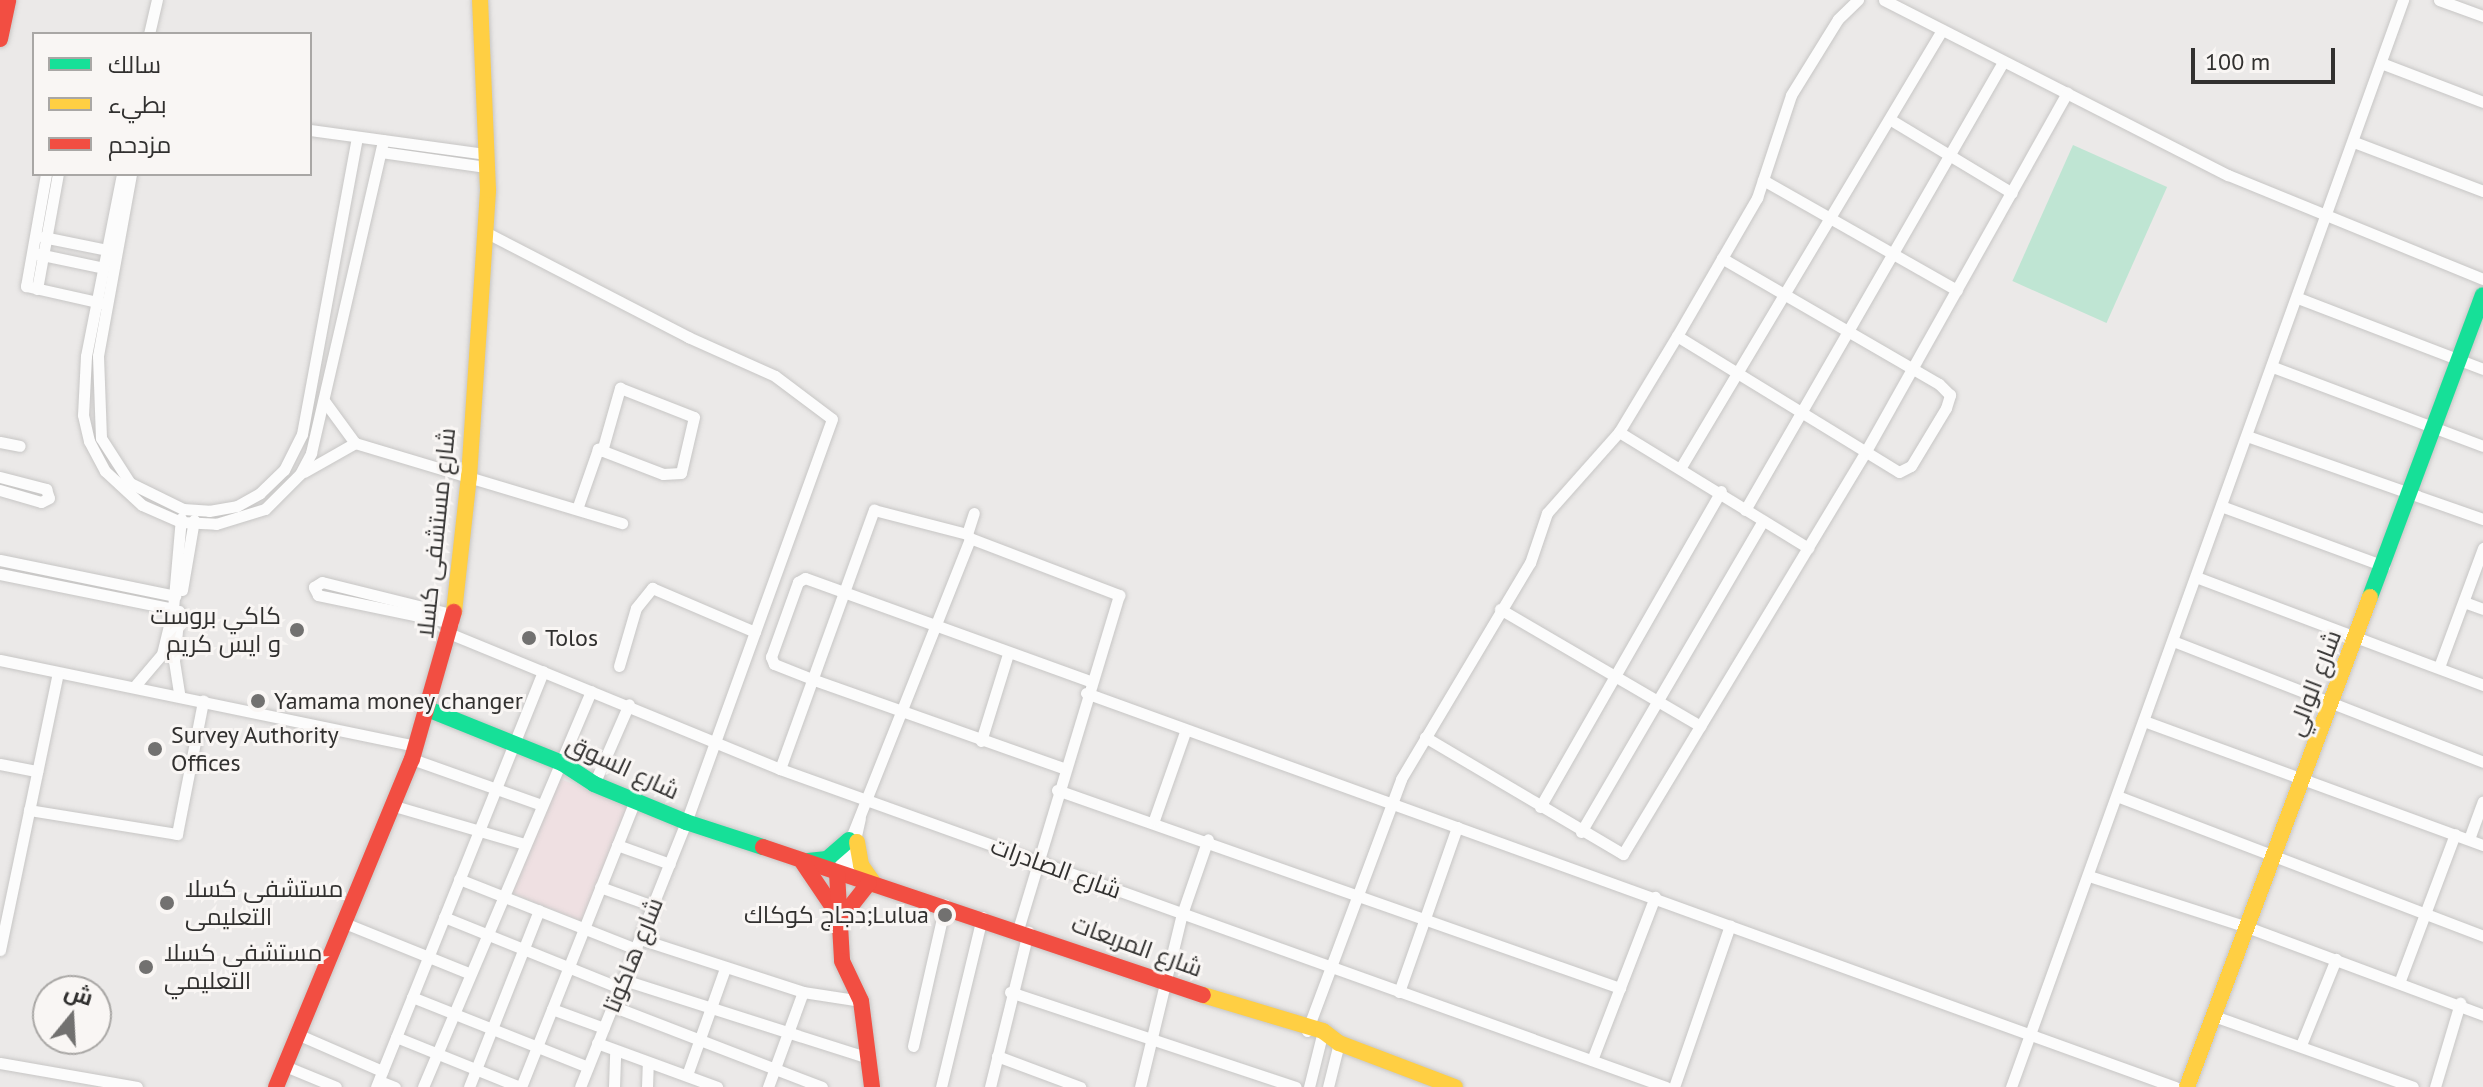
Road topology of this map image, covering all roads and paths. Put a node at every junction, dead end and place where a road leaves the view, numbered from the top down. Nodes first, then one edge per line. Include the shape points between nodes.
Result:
1 (8, 0) edge
2 (157, 0) edge
3 (164, 0) edge
4 (480, 0) edge
5 (1858, 0) edge
6 (1884, 0) edge
7 (2403, 0) edge
8 (2439, 0) edge
9 (2483, 16) edge
10 (1942, 30) junction
11 (149, 32) edge
12 (156, 32) edge
13 (0, 39) edge
14 (2003, 62) junction
15 (2381, 63) junction
16 (2067, 93) junction
17 (2483, 102) edge
18 (1891, 120) junction
19 (312, 130) edge
20 (357, 137) junction
21 (2354, 142) junction
22 (382, 146) junction
23 (1950, 156) junction
24 (486, 160) junction
25 (46, 176) edge
26 (57, 176) edge
27 (122, 176) edge
28 (130, 176) edge
29 (1763, 180) junction
30 (2483, 191) edge
31 (2012, 193) junction
32 (344, 201) junction
33 (365, 207) junction
34 (118, 218) junction
35 (2328, 218) junction
36 (1832, 219) junction
37 (485, 232) junction
38 (41, 236) junction
39 (107, 250) junction
40 (1892, 253) junction
41 (38, 254) junction
42 (1722, 258) junction
43 (104, 268) junction
44 (2483, 279) edge
45 (1957, 290) junction
46 (1786, 295) junction
47 (2483, 295) edge
48 (2298, 298) junction
49 (101, 303) junction
50 (1847, 332) junction
51 (1677, 336) junction
52 (94, 342) junction
53 (2461, 361) junction
54 (2273, 367) junction
55 (2483, 369) edge
56 (1912, 370) junction
57 (1739, 374) junction
58 (325, 402) junction
59 (1800, 411) junction
60 (2435, 429) junction
61 (1619, 432) junction
62 (2247, 436) junction
63 (0, 442) edge
64 (355, 443) junction
65 (20, 446) dead end
66 (2483, 446) edge
67 (598, 449) junction
68 (1866, 451) junction
69 (1681, 467) junction
70 (300, 474) junction
71 (0, 477) edge
72 (469, 477) junction
73 (0, 490) edge
74 (1721, 491) junction
75 (2412, 492) junction
76 (2221, 506) junction
77 (183, 509) junction
78 (577, 509) junction
79 (1745, 510) junction
80 (196, 511) junction
81 (974, 513) dead end
82 (2483, 519) edge
83 (1763, 521) junction
84 (187, 523) junction
85 (622, 523) dead end
86 (968, 536) junction
87 (1808, 548) junction
88 (2483, 548) edge
89 (0, 560) edge
90 (2384, 566) junction
91 (0, 574) edge
92 (2196, 577) junction
93 (842, 592) junction
94 (175, 596) junction
95 (2464, 602) junction
96 (173, 609) junction
97 (1500, 609) junction
98 (2483, 609) edge
99 (453, 624) junction
100 (933, 625) junction
101 (755, 632) junction
102 (2358, 636) junction
103 (2173, 641) junction
104 (1008, 654) junction
105 (0, 660) edge
106 (619, 666) dead end
107 (2439, 667) junction
108 (543, 671) junction
109 (58, 673) junction
110 (1616, 676) junction
111 (812, 679) junction
112 (2483, 685) edge
113 (134, 687) junction
114 (1088, 687) junction
115 (591, 691) junction
116 (180, 697) junction
117 (1658, 700) junction
118 (203, 701) junction
119 (629, 704) junction
120 (2332, 704) junction
121 (430, 710) junction
122 (902, 712) junction
123 (2144, 721) junction
124 (1700, 726) junction
125 (1185, 732) junction
126 (1425, 737) junction
127 (981, 741) junction
128 (714, 742) junction
129 (513, 745) junction
130 (413, 752) junction
131 (2483, 762) edge
132 (562, 763) junction
133 (0, 764) edge
134 (1063, 768) junction
135 (780, 769) junction
136 (37, 771) junction
137 (2304, 778) junction
138 (594, 784) junction
139 (498, 789) junction
140 (1057, 790) junction
141 (2117, 796) junction
142 (635, 801) junction
143 (867, 801) junction
144 (2483, 801) edge
145 (1389, 803) junction
146 (539, 804) junction
147 (391, 805) junction
148 (1540, 807) junction
149 (29, 810) junction
150 (1154, 820) junction
151 (686, 822) junction
152 (1457, 827) junction
153 (481, 830) junction
154 (1581, 832) junction
155 (2455, 834) junction
156 (1208, 839) junction
157 (2469, 839) junction
158 (853, 841) junction
159 (524, 844) junction
160 (617, 845) junction
161 (2483, 845) edge
162 (2273, 859) junction
163 (798, 860) junction
164 (1040, 862) junction
165 (670, 864) junction
166 (842, 875) junction
167 (2089, 876) junction
168 (459, 879) junction
169 (872, 884) junction
170 (6, 886) edge
171 (600, 887) junction
172 (500, 895) junction
173 (1359, 895) junction
174 (1655, 897) junction
175 (945, 905) junction
176 (653, 906) junction
177 (539, 910) junction
178 (1182, 914) junction
179 (2425, 914) junction
180 (444, 917) junction
181 (982, 917) junction
182 (838, 920) junction
183 (1425, 920) junction
184 (342, 922) junction
185 (1730, 925) junction
186 (2247, 927) junction
187 (584, 928) junction
188 (1023, 930) junction
189 (484, 934) junction
190 (2483, 936) edge
191 (638, 944) junction
192 (0, 950) edge
193 (523, 950) junction
194 (428, 957) junction
195 (2336, 959) junction
196 (569, 967) junction
197 (1331, 967) junction
198 (725, 968) junction
199 (468, 973) junction
200 (1166, 981) junction
201 (2399, 983) junction
202 (622, 984) junction
203 (1620, 988) junction
204 (803, 992) junction
205 (1010, 992) junction
206 (1399, 992) junction
207 (412, 997) junction
208 (855, 997) junction
209 (2460, 1003) junction
210 (612, 1006) junction
211 (712, 1007) junction
212 (552, 1009) junction
213 (452, 1013) junction
214 (2483, 1015) edge
215 (2214, 1016) junction
216 (604, 1028) junction
217 (492, 1029) junction
218 (1315, 1031) junction
219 (2032, 1032) junction
220 (790, 1033) junction
221 (297, 1034) junction
222 (396, 1037) junction
223 (701, 1038) junction
224 (1148, 1041) junction
225 (597, 1043) junction
226 (1339, 1043) junction
227 (2301, 1045) junction
228 (913, 1046) dead end
229 (537, 1047) junction
230 (615, 1051) junction
231 (436, 1053) junction
232 (863, 1056) junction
233 (997, 1056) junction
234 (1592, 1060) junction
235 (648, 1062) junction
236 (0, 1063) edge
237 (285, 1066) junction
238 (588, 1067) junction
239 (476, 1070) junction
240 (775, 1070) junction
241 (687, 1075) junction
242 (379, 1080) edge
243 (700, 1084) edge
244 (137, 1087) edge
245 (276, 1087) edge
246 (336, 1087) edge
247 (395, 1087) edge
248 (423, 1087) edge
249 (469, 1087) edge
250 (521, 1087) edge
251 (580, 1087) edge
252 (614, 1087) edge
253 (647, 1087) edge
254 (717, 1087) edge
255 (768, 1087) edge
256 (822, 1087) edge
257 (863, 1087) edge
258 (872, 1087) edge
259 (941, 1087) edge
260 (990, 1087) edge
261 (1080, 1087) edge
262 (1140, 1087) edge
263 (1296, 1087) edge
264 (1309, 1087) edge
265 (1328, 1087) edge
266 (1455, 1087) edge
267 (1666, 1087) edge
268 (1674, 1087) edge
269 (2011, 1087) edge
270 (2175, 1087) edge
271 (2187, 1087) edge
272 (2413, 1087) edge
273 (2435, 1087) edge

1 - 13 main road
2 - 11 street
3 - 12 street
4 - 24 main road, شارع مستشفى كسلا
5 - 29 street via 1838,19 1791,95
6 - 10 street
7 - 15 street
8 - 9 street
10 - 14 street
10 - 18 street
14 - 16 street
14 - 23 street
15 - 17 street
15 - 21 street
16 - 31 street
16 - 35 street via 2228,175
18 - 23 street
18 - 36 street
19 - 20 street
20 - 22 street
20 - 32 street
21 - 30 street
21 - 35 street
22 - 24 street
22 - 33 street
23 - 31 street
23 - 40 street
24 - 37 main road, شارع مستشفى كسلا
25 - 38 street
26 - 38 street
27 - 34 street
28 - 34 street
29 - 36 street
29 - 42 street
31 - 45 street
32 - 33 street
32 - 80 street via 302,434 284,470 260,493 237,506
33 - 58 street
34 - 39 street
34 - 49 street
35 - 44 street
35 - 48 street
36 - 40 street
36 - 46 street
37 - 72 main road, شارع مستشفى كسلا
37 - 101 street, شارع هاكوتا via 775,376 830,415
38 - 39 street
38 - 41 street
39 - 43 street
40 - 45 street
40 - 50 street
41 - 43 street
41 - 49 street via 32,287
42 - 46 street
42 - 51 street
43 - 49 street
45 - 56 street
46 - 50 street
46 - 57 street
47 - 53 main road, شارع الوالي
48 - 53 street
48 - 54 street
49 - 52 street
50 - 56 street
50 - 59 street
51 - 57 street
51 - 61 street
52 - 77 street via 101,438 130,483
52 - 84 street via 83,385 89,441 123,492
53 - 55 street
53 - 60 main road, شارع الوالي
54 - 60 street
54 - 62 street
56 - 68 street
56 - 68 street via 1946,390 1946,408 1904,471
57 - 59 street
57 - 69 street
58 - 64 street
58 - 70 street
59 - 68 street
59 - 79 street
60 - 66 street
60 - 75 main road, شارع الوالي
61 - 69 street
61 - 97 street via 1547,513 1530,563
62 - 75 street
62 - 76 street
63 - 65 street
64 - 70 street
64 - 72 street
67 - 67 street via 602,451 620,388 694,417 681,473 663,474
67 - 78 street
68 - 87 street
69 - 74 street
70 - 84 street via 265,509 242,519
71 - 73 street via 46,489 49,498 41,502
72 - 78 street
72 - 99 main road, شارع مستشفى كسلا
74 - 79 street
74 - 110 street
75 - 82 street
75 - 90 main road, شارع الوالي
76 - 90 street
76 - 92 street
77 - 80 street
77 - 84 street
78 - 85 street
79 - 83 street
80 - 84 street
81 - 86 street
83 - 87 street
83 - 117 street
84 - 94 street
84 - 116 street via 173,654
86 - 93 street via 874,510
86 - 100 street
86 - 114 street via 1119,595
87 - 124 street
88 - 95 street
89 - 94 street
90 - 102 main road, شارع الوالي
91 - 96 street
92 - 102 street
92 - 103 street
93 - 100 street
93 - 111 street
93 - 111 street via 800,580 771,657 774,664
94 - 96 street
95 - 98 street
95 - 107 street
96 - 113 street via 162,654
97 - 110 street
97 - 126 street
99 - 99 street via 322,582 314,587 318,595
99 - 108 street, شارع الصادرات
99 - 121 main road, شارع مستشفى كسلا
100 - 104 street
100 - 122 street
101 - 106 street via 652,588 636,608
101 - 128 street, شارع هاكوتا
102 - 107 street
102 - 120 main road, شارع الوالي
103 - 120 street
103 - 123 street
104 - 114 street
104 - 127 street
105 - 109 street
107 - 112 street
108 - 115 street, شارع الصادرات
108 - 129 street
109 - 113 street
109 - 136 street
110 - 117 street
110 - 148 street
111 - 122 street
111 - 135 street
113 - 116 street
114 - 125 street
114 - 134 street
115 - 119 street, شارع الصادرات
115 - 132 street
116 - 118 street
117 - 124 street
117 - 154 street
118 - 130 street
118 - 149 street via 177,834
119 - 128 street, شارع الصادرات
119 - 138 street
120 - 131 street
120 - 137 main road, شارع الوالي
121 - 129 main road, شارع السوق
121 - 130 main road, شارع مستشفى كسلا
122 - 127 street
122 - 143 street
123 - 137 street
123 - 141 street
124 - 154 street via 1623,854
125 - 145 street
125 - 150 street
126 - 145 street
126 - 148 street
127 - 134 street
128 - 135 street, شارع الصادرات
128 - 151 street, شارع هاكوتا
129 - 132 main road, شارع السوق
129 - 139 street
130 - 139 street
130 - 147 main road, شارع مستشفى كسلا
132 - 138 main road, شارع السوق
132 - 146 street
133 - 136 street
134 - 140 street
135 - 143 street, شارع الصادرات
136 - 149 street
137 - 155 street
137 - 162 main road, شارع الوالي
138 - 142 main road, شارع السوق
139 - 146 street
139 - 153 street
140 - 150 street
140 - 164 street
141 - 162 street
141 - 167 street
142 - 151 main road, شارع السوق
142 - 160 street
143 - 158 street
143 - 164 street, شارع الصادرات
144 - 157 street
145 - 152 street
145 - 173 street
146 - 159 street
147 - 153 street
147 - 184 main road, شارع مستشفى كسلا
148 - 154 street
149 - 170 street
150 - 156 street
151 - 163 main road, شارع السوق
151 - 165 street, شارع هاكوتا
152 - 174 street
152 - 183 street
153 - 159 street
153 - 168 street
155 - 157 street
155 - 179 street
156 - 173 street
156 - 178 street
157 - 161 street
158 - 163 main road via 827,859
158 - 166 street
158 - 169 main road
159 - 172 street
160 - 165 street
160 - 171 street
162 - 179 street
162 - 186 main road, شارع الوالي
163 - 166 main road, شارع المربعات
163 - 182 main road via 817,877
164 - 178 street, شارع الصادرات
164 - 188 street
165 - 176 street, شارع هاكوتا
166 - 169 main road, شارع المربعات
166 - 182 main road
167 - 186 street
167 - 219 street
168 - 172 street
168 - 180 street
169 - 175 main road, شارع المربعات
169 - 182 main road
170 - 192 street
171 - 176 street
171 - 187 street
172 - 177 street
172 - 189 street
173 - 183 street
173 - 197 street
174 - 185 street
174 - 203 street
175 - 181 main road, شارع المربعات
175 - 228 street
176 - 191 street, شارع هاكوتا
177 - 187 street
177 - 193 street
178 - 197 street, شارع الصادرات
178 - 200 street
179 - 190 street
179 - 201 street
180 - 189 street
180 - 194 street
181 - 188 main road, شارع المربعات
181 - 259 street
182 - 208 main road via 842,961
183 - 203 street
183 - 206 street
184 - 194 street
184 - 221 main road, شارع مستشفى كسلا
185 - 219 street
185 - 268 street
186 - 195 street
186 - 215 main road, شارع الوالي
187 - 191 street
187 - 196 street
188 - 200 main road, شارع المربعات
188 - 205 street
189 - 193 street
189 - 199 street
191 - 198 street
191 - 202 street, شارع هاكوتا
193 - 196 street
193 - 217 street
194 - 199 street
194 - 207 street
195 - 201 street
195 - 227 street
196 - 202 street
196 - 212 street
197 - 206 street, شارع الصادرات
197 - 218 street
198 - 204 street
198 - 211 street
199 - 213 street
200 - 218 main road, شارع المربعات
200 - 224 street
201 - 209 street
202 - 210 street, شارع هاكوتا
202 - 211 street
203 - 234 street
204 - 208 street
204 - 220 street
205 - 224 street
205 - 233 street
206 - 234 street, شارع الصادرات
207 - 213 street
207 - 222 street
208 - 232 main road
209 - 214 street
209 - 273 street
210 - 216 street, شارع هاكوتا
210 - 223 street
211 - 220 street
211 - 223 street
212 - 216 street
212 - 229 street
213 - 217 street
213 - 231 street
215 - 227 street
215 - 271 main road, شارع الوالي
216 - 225 street, شارع هاكوتا
217 - 229 street
217 - 239 street
218 - 226 main road, شارع المربعات
218 - 264 street
219 - 269 street
219 - 270 street
220 - 232 street
220 - 240 street
221 - 237 main road, شارع مستشفى كسلا
221 - 242 street
222 - 231 street
222 - 242 street
223 - 240 street
223 - 241 street
224 - 262 street
224 - 263 street
225 - 230 street
225 - 238 street, شارع هاكوتا
226 - 265 street
226 - 266 main road, شارع المربعات
227 - 272 street
229 - 238 street
229 - 250 street
230 - 235 street
230 - 252 street
231 - 239 street
231 - 248 street
232 - 257 main road
232 - 258 main road
233 - 260 street
233 - 261 street
234 - 267 street, شارع الصادرات
235 - 241 street
235 - 253 street
236 - 244 street
237 - 245 main road, شارع مستشفى كسلا
237 - 246 street
238 - 251 street, شارع هاكوتا
239 - 249 street
239 - 250 street
240 - 255 street
240 - 256 street
241 - 243 street
242 - 247 street
243 - 254 street

